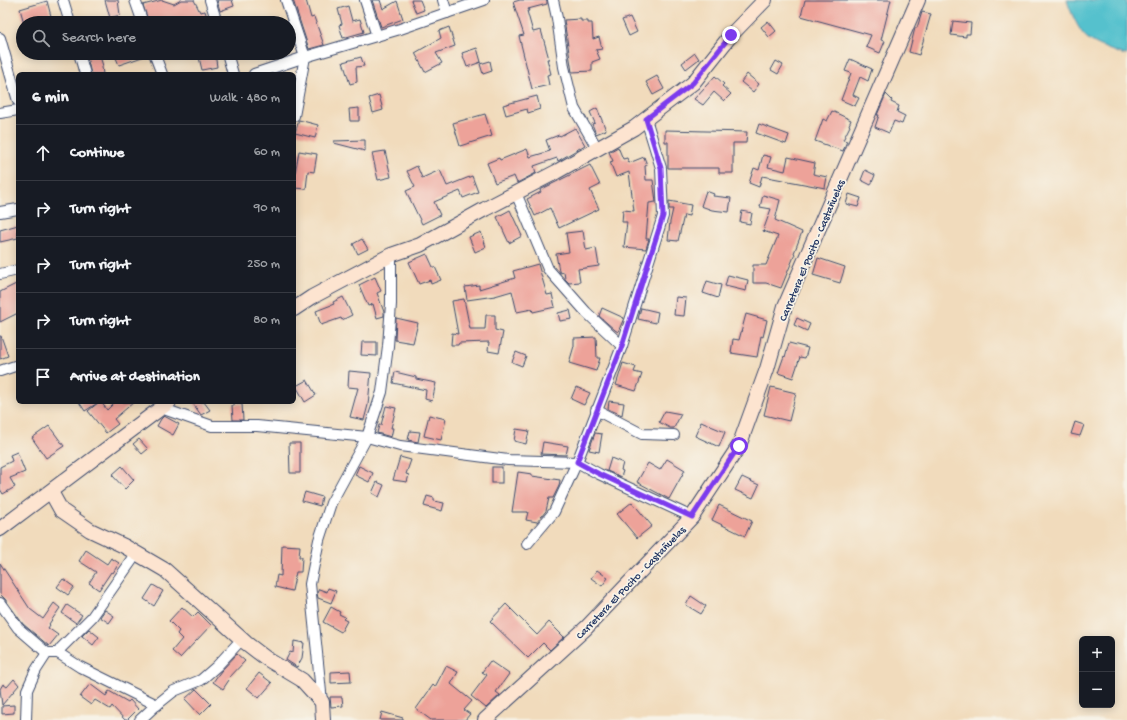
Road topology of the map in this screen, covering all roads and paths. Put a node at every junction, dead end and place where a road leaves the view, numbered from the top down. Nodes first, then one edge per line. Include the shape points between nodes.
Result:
1 (63, 0) edge
2 (135, 0) edge
3 (210, 0) edge
4 (286, 0) edge
5 (364, 0) edge
6 (443, 0) edge
7 (484, 0) edge
8 (553, 0) edge
9 (765, 0) edge
10 (918, 0) edge
11 (447, 13) junction
12 (68, 16) edge
13 (141, 16) edge
14 (215, 16) edge
15 (291, 16) edge
16 (296, 32) edge
17 (377, 36) junction
18 (0, 38) edge
19 (304, 57) junction
20 (80, 60) edge
21 (157, 60) edge
22 (229, 60) edge
23 (295, 60) edge
24 (296, 60) edge
25 (83, 72) edge
26 (161, 72) edge
27 (233, 72) edge
28 (260, 72) edge
29 (16, 94) edge
30 (296, 104) edge
31 (16, 110) edge
32 (0, 113) edge
33 (646, 119) junction
34 (597, 148) junction
35 (516, 193) junction
36 (16, 208) edge
37 (0, 212) edge
38 (391, 255) junction
39 (16, 270) edge
40 (0, 274) edge
41 (296, 307) edge
42 (622, 346) junction
43 (16, 367) edge
44 (0, 371) edge
45 (165, 405) edge
46 (596, 410) junction
47 (674, 435) dead end
48 (367, 437) junction
49 (577, 462) junction
50 (51, 492) junction
51 (692, 517) junction
52 (0, 529) edge
53 (527, 544) dead end
54 (137, 553) junction
55 (0, 603) edge
56 (242, 639) junction
57 (47, 653) junction
58 (58, 653) junction
59 (322, 702) junction
60 (157, 705) junction
61 (26, 720) edge
62 (140, 720) edge
63 (323, 720) edge
64 (485, 720) edge

1 - 12 street
2 - 13 street
3 - 14 street
4 - 15 street
5 - 17 street
6 - 11 street
7 - 11 street
8 - 34 street via 574,108
9 - 33 main road via 731,35 693,83
10 - 51 main road, Carretera El Pocito - Castañuelas via 785,306 767,369 739,446
11 - 17 street
16 - 19 street
17 - 19 street
18 - 29 street
19 - 24 street
19 - 30 street
20 - 25 street
21 - 26 street
22 - 27 street
23 - 28 street
31 - 32 street
33 - 34 main road
33 - 42 street via 661,168 663,216
34 - 35 main road
35 - 38 main road via 420,245
35 - 42 street via 548,269 586,312
36 - 37 street
38 - 41 main road
38 - 48 street via 391,304 383,385
39 - 40 street
42 - 46 street
43 - 44 street
45 - 48 street via 212,426 257,426
45 - 50 main road
46 - 47 street via 642,434
46 - 49 street
48 - 49 street via 400,446 508,460
48 - 59 street via 331,503 319,540 310,584
49 - 51 street
49 - 53 street via 554,512
50 - 52 main road
50 - 54 main road via 61,510 90,530
51 - 64 main road, Carretera El Pocito - Castañuelas via 586,628
54 - 56 main road via 165,570
54 - 58 street via 92,617
55 - 57 street via 18,628
56 - 59 main road via 267,659 302,680
56 - 60 street via 201,680 174,691
57 - 58 street
57 - 61 street via 27,690
58 - 60 street via 80,667
59 - 63 main road
60 - 62 street

